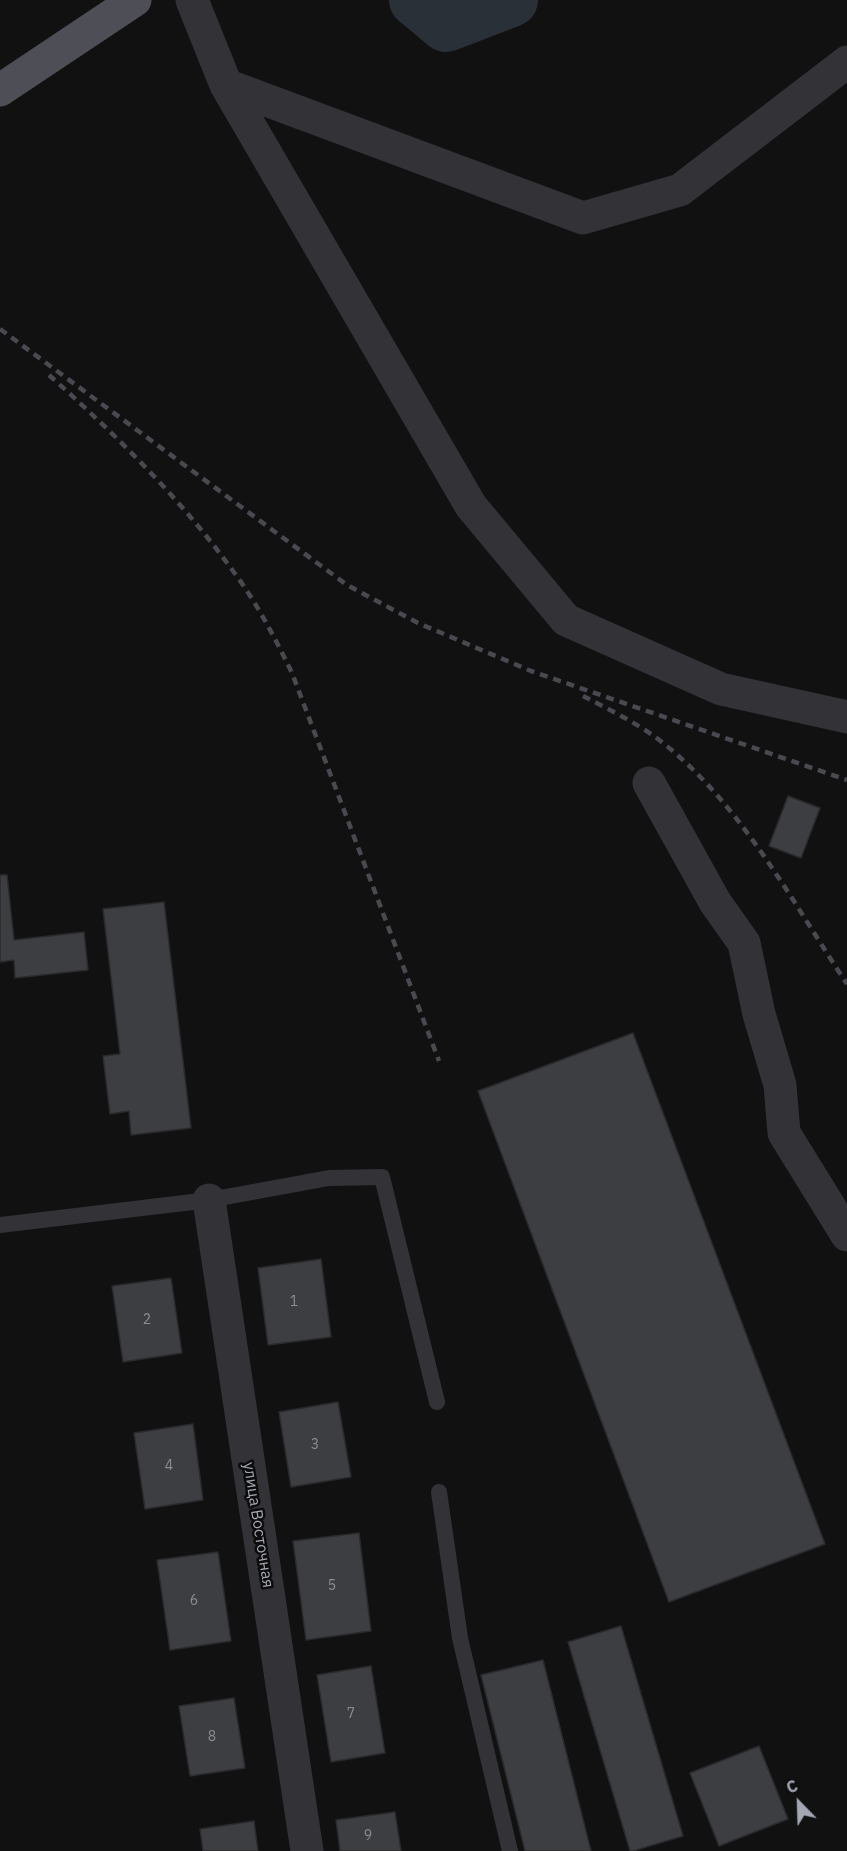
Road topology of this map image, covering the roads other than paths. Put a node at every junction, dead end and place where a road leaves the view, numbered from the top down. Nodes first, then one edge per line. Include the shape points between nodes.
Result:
1 (135, 0) edge
2 (192, 0) edge
3 (847, 62) edge
4 (226, 85) junction
5 (0, 90) edge
6 (847, 717) edge
7 (649, 783) dead end
8 (209, 1200) junction
9 (0, 1225) edge
10 (847, 1235) edge
11 (436, 1402) dead end
12 (439, 1492) dead end
13 (307, 1851) edge
14 (510, 1851) edge

1 - 5 main road
2 - 4 street
3 - 4 street via 680,190 583,218
4 - 6 street via 471,506 566,620 721,689
7 - 10 street via 715,902 744,943 780,1085 784,1133
8 - 9 lane
8 - 11 lane via 329,1178 382,1177
8 - 13 street, улица Восточная
12 - 14 lane via 460,1638

